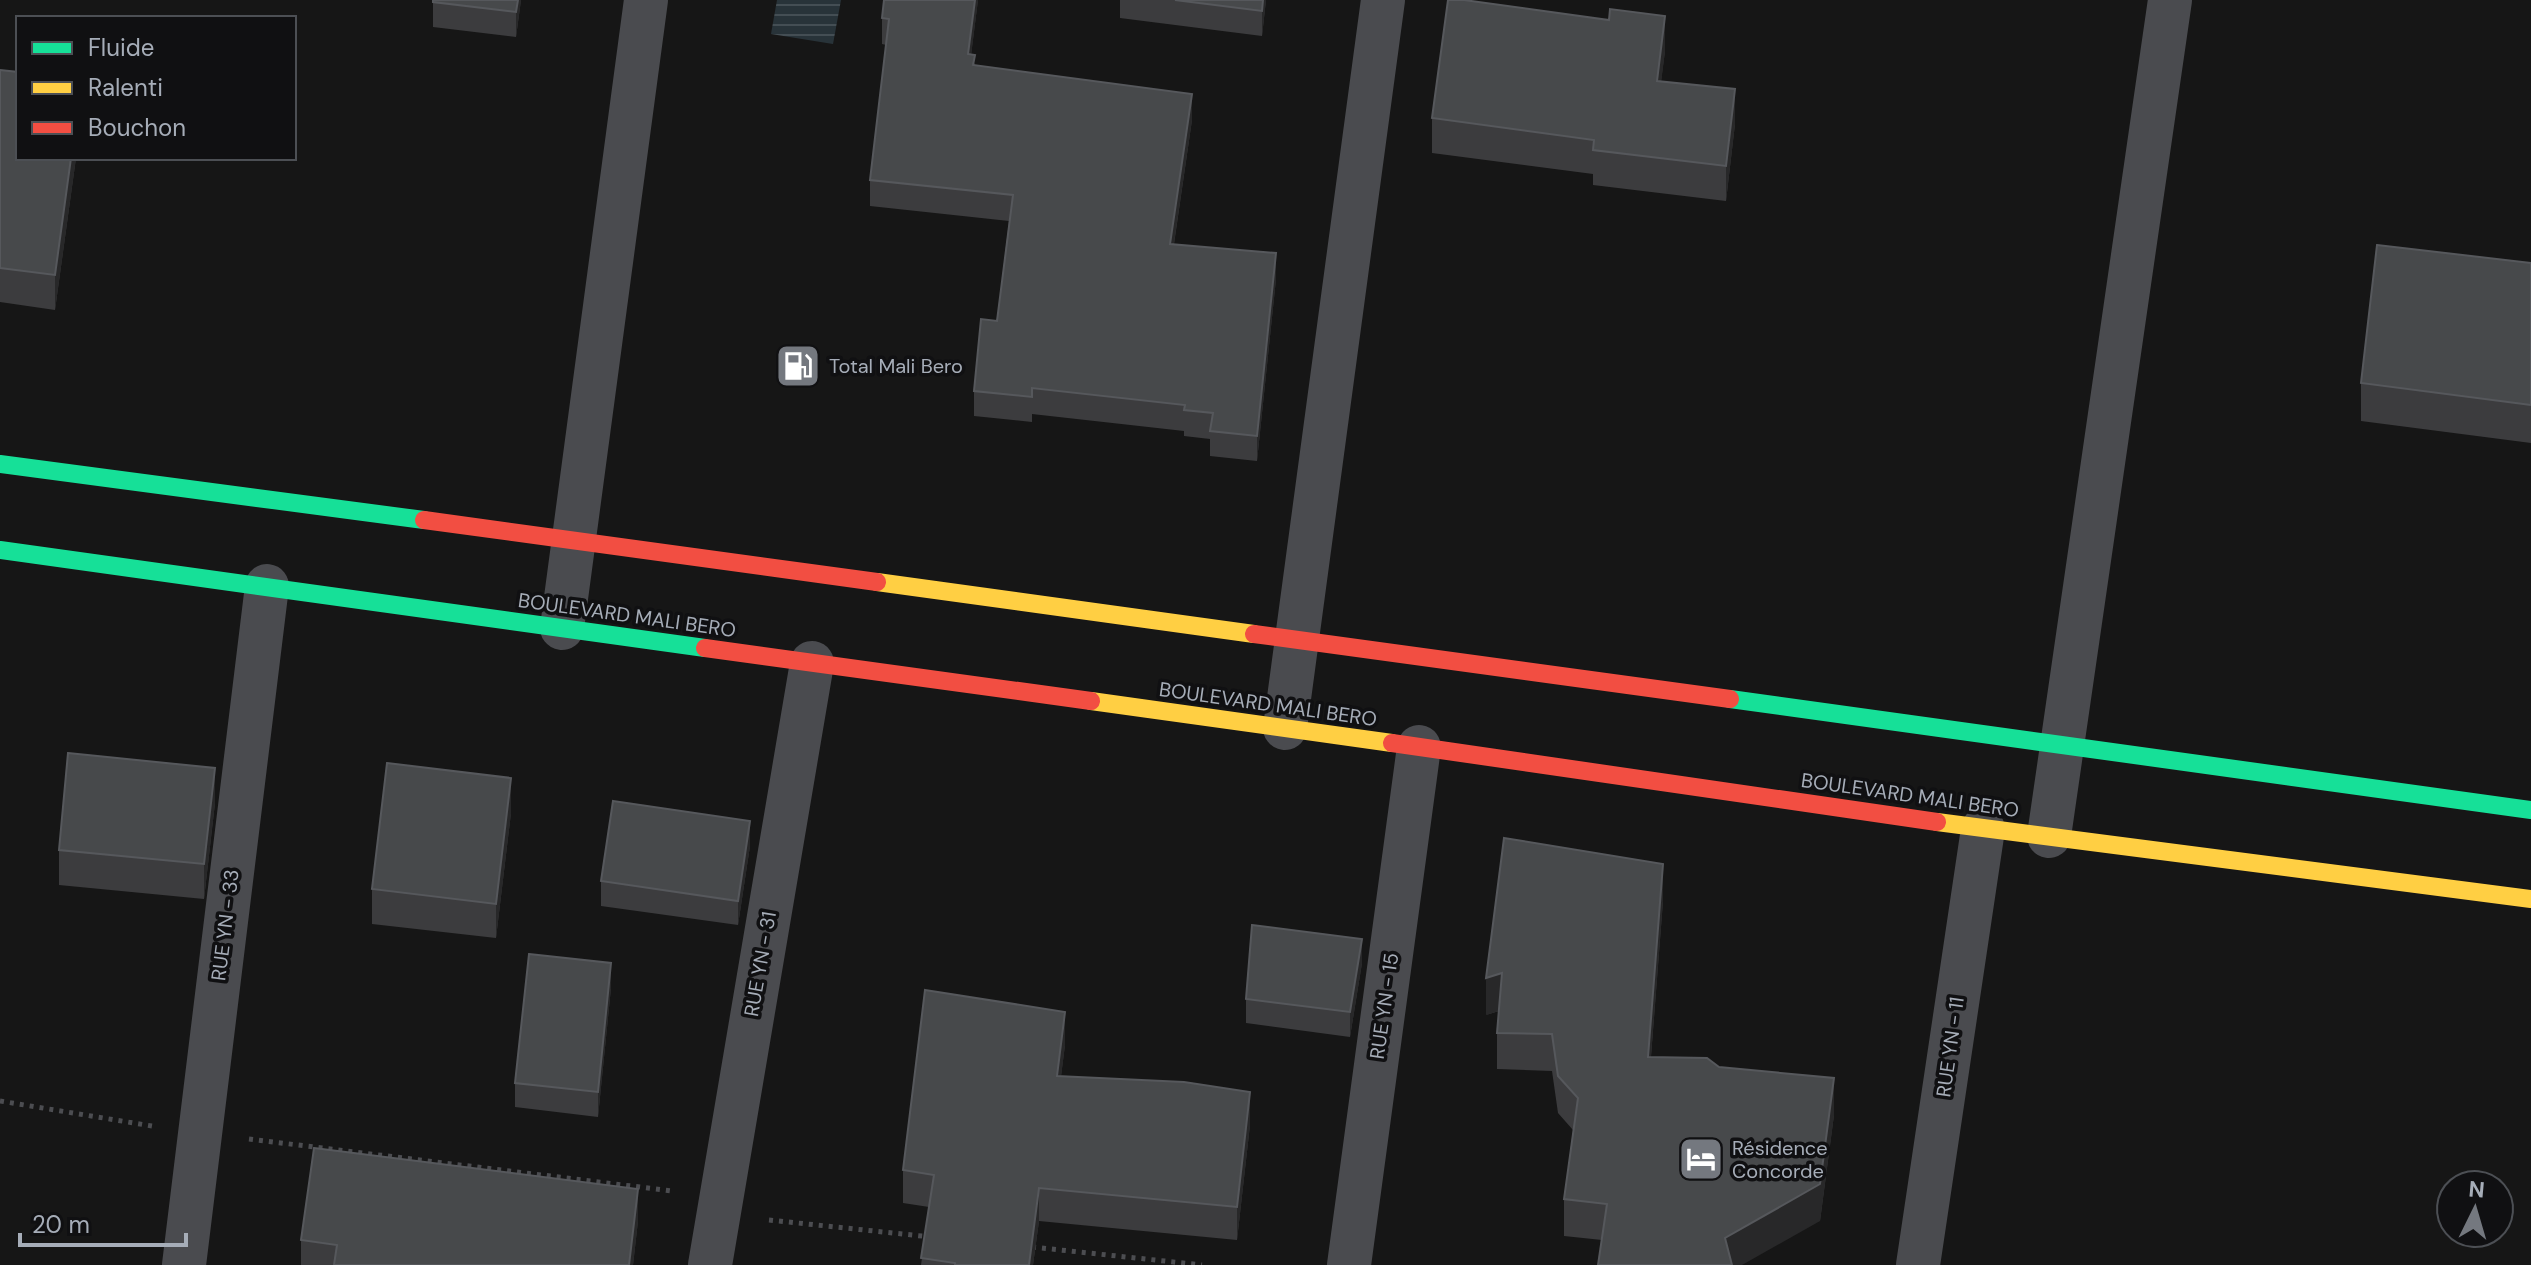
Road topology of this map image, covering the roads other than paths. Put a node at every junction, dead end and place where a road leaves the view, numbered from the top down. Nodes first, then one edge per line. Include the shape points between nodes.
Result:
1 (646, 0) edge
2 (1383, 0) edge
3 (2170, 0) edge
4 (0, 464) edge
5 (574, 540) junction
6 (0, 550) edge
7 (267, 586) junction
8 (562, 628) junction
9 (1297, 641) junction
10 (812, 663) junction
11 (1285, 728) junction
12 (2062, 745) junction
13 (1419, 747) junction
14 (2531, 810) edge
15 (1983, 829) junction
16 (2049, 836) junction
17 (2531, 899) edge
18 (184, 1265) edge
19 (710, 1265) edge
20 (1349, 1265) edge
21 (1918, 1265) edge

1 - 5 street
2 - 9 street
3 - 12 street
4 - 5 main road
5 - 8 street
5 - 9 main road
6 - 7 main road, BOULEVARD MALI BERO
7 - 8 main road, BOULEVARD MALI BERO
7 - 18 street, RUE YN - 33
8 - 10 main road, BOULEVARD MALI BERO
9 - 11 street
9 - 12 main road
10 - 11 main road, BOULEVARD MALI BERO
10 - 19 street, RUE YN - 31
11 - 13 main road, BOULEVARD MALI BERO
12 - 14 main road
12 - 16 street
13 - 15 main road, BOULEVARD MALI BERO
13 - 20 street, RUE YN - 15
15 - 16 main road, BOULEVARD MALI BERO
15 - 21 street, RUE YN - 11
16 - 17 main road, BOULEVARD MALI BERO

